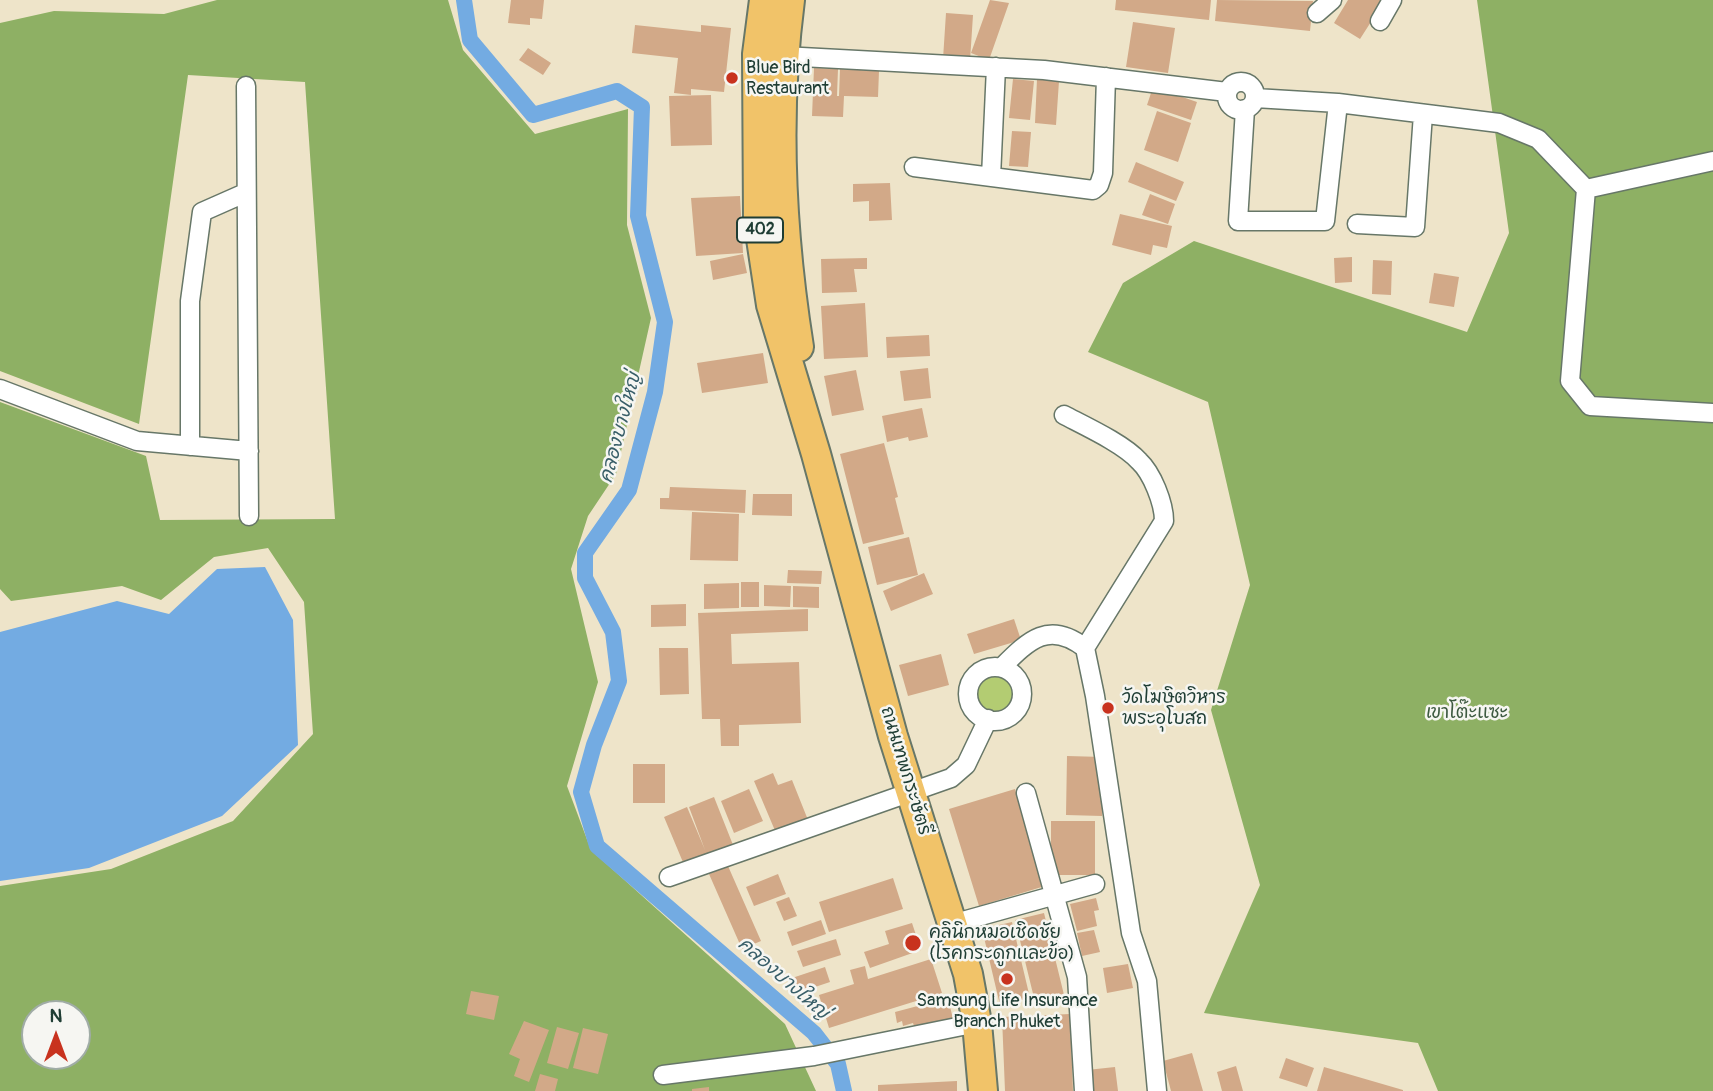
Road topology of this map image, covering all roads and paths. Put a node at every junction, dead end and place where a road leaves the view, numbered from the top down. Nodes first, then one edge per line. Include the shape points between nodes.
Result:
1 (764, 0) edge
2 (790, 0) edge
3 (1332, 0) edge
4 (1392, 0) edge
5 (1317, 13) dead end
6 (1380, 21) dead end
7 (783, 56) junction
8 (996, 67) junction
9 (1106, 77) junction
10 (246, 86) dead end
11 (1338, 103) junction
12 (1250, 104) junction
13 (1423, 114) junction
14 (1713, 161) edge
15 (914, 167) dead end
16 (991, 177) junction
17 (1586, 189) junction
18 (245, 193) junction
19 (1357, 224) dead end
20 (782, 303) junction
21 (0, 389) edge
22 (1713, 413) edge
23 (1064, 415) dead end
24 (190, 446) junction
25 (249, 451) junction
26 (249, 516) dead end
27 (1085, 648) junction
28 (1002, 667) junction
29 (988, 719) junction
30 (911, 793) junction
31 (1026, 793) dead end
32 (669, 877) dead end
33 (1095, 884) dead end
34 (1053, 895) junction
35 (952, 924) junction
36 (977, 1023) junction
37 (663, 1075) dead end
38 (983, 1091) edge
39 (1084, 1091) edge
40 (1157, 1091) edge

1 - 20 main road, ถนนเทพกระษัตรี / 402 via 757,54 758,219
2 - 7 main road, ถนนเทพกระษัตรี / 402
3 - 5 street
4 - 6 street
7 - 8 street
7 - 20 main road, ถนนเทพกระษัตรี / 402
8 - 9 street
8 - 16 street
9 - 12 street via 1227,92 1232,107 1240,110
9 - 16 street via 1099,185 1093,190
10 - 18 street
11 - 12 street
11 - 12 street via 1325,221 1238,221
11 - 13 street
13 - 17 street via 1499,122 1538,139
13 - 19 street via 1415,227
14 - 17 street
15 - 16 street
17 - 22 street via 1570,381 1590,406
18 - 24 street via 202,212 190,302
18 - 25 street
20 - 30 main road, ถนนเทพกระษัตรี / 402 via 816,454
21 - 24 street via 137,441
23 - 27 street via 1140,461 1164,507 1164,520
24 - 25 street
25 - 26 street
27 - 28 street via 1056,633 1029,642
27 - 40 street via 1131,933 1147,981
28 - 29 street via 980,671 969,686 970,705
28 - 29 street via 1019,679 1021,703 1011,716
29 - 30 street via 966,765 951,778
30 - 32 street
30 - 35 main road, ถนนเทพกระษัตรี
31 - 34 street
33 - 34 street
34 - 35 street
34 - 39 street via 1077,978
35 - 36 main road, ถนนเทพกระษัตรี
36 - 37 street via 823,1054
36 - 38 main road, ถนนเทพกระษัตรี

